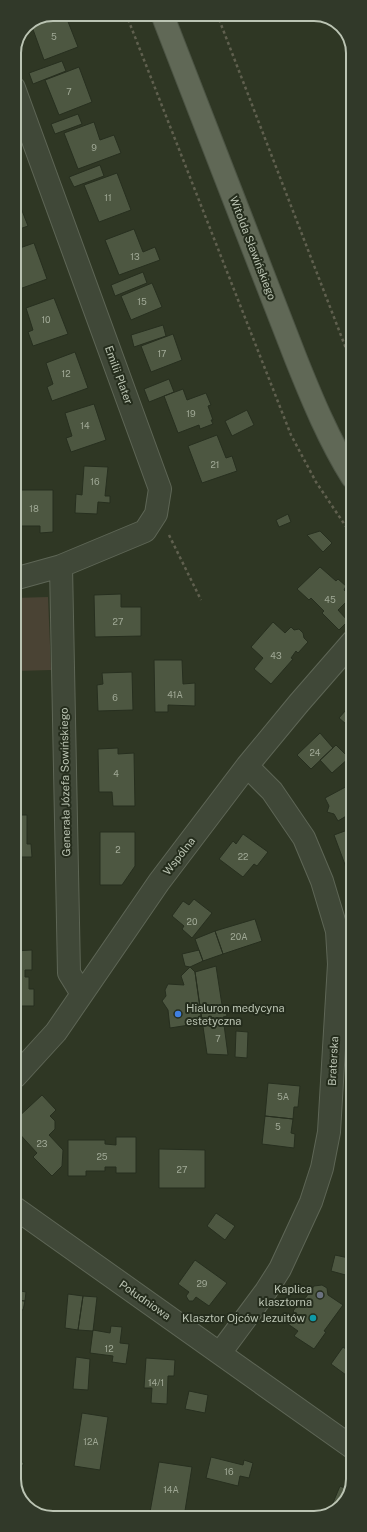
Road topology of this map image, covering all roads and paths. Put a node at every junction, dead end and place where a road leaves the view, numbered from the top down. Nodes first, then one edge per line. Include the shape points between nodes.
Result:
1 (129, 21) edge
2 (165, 21) edge
3 (221, 21) edge
4 (21, 107) edge
5 (346, 348) edge
6 (346, 467) edge
7 (346, 528) edge
8 (169, 535) dead end
9 (61, 566) junction
10 (21, 577) edge
11 (201, 600) dead end
12 (346, 649) edge
13 (247, 766) junction
14 (82, 994) junction
15 (21, 1070) edge
16 (21, 1212) edge
17 (220, 1353) junction
18 (346, 1443) edge

1 - 7 path via 291,435 316,482
2 - 6 main road, Witolda Sławińskiego via 316,409
3 - 5 path
4 - 9 street, Emilii Plater via 160,489 156,514 144,531
8 - 11 path
9 - 10 street, Emilii Plater
9 - 14 street, Generała Józefa Sowińskiego via 69,973
12 - 13 street, Wspólna
13 - 14 street, Wspólna via 159,882
13 - 17 street, Braterska via 272,792 304,838 322,881 337,931 339,964 329,1132 322,1168 311,1202 280,1269
14 - 15 street, Wspólna via 56,1032
16 - 17 street, Południowa
17 - 18 street, Południowa

